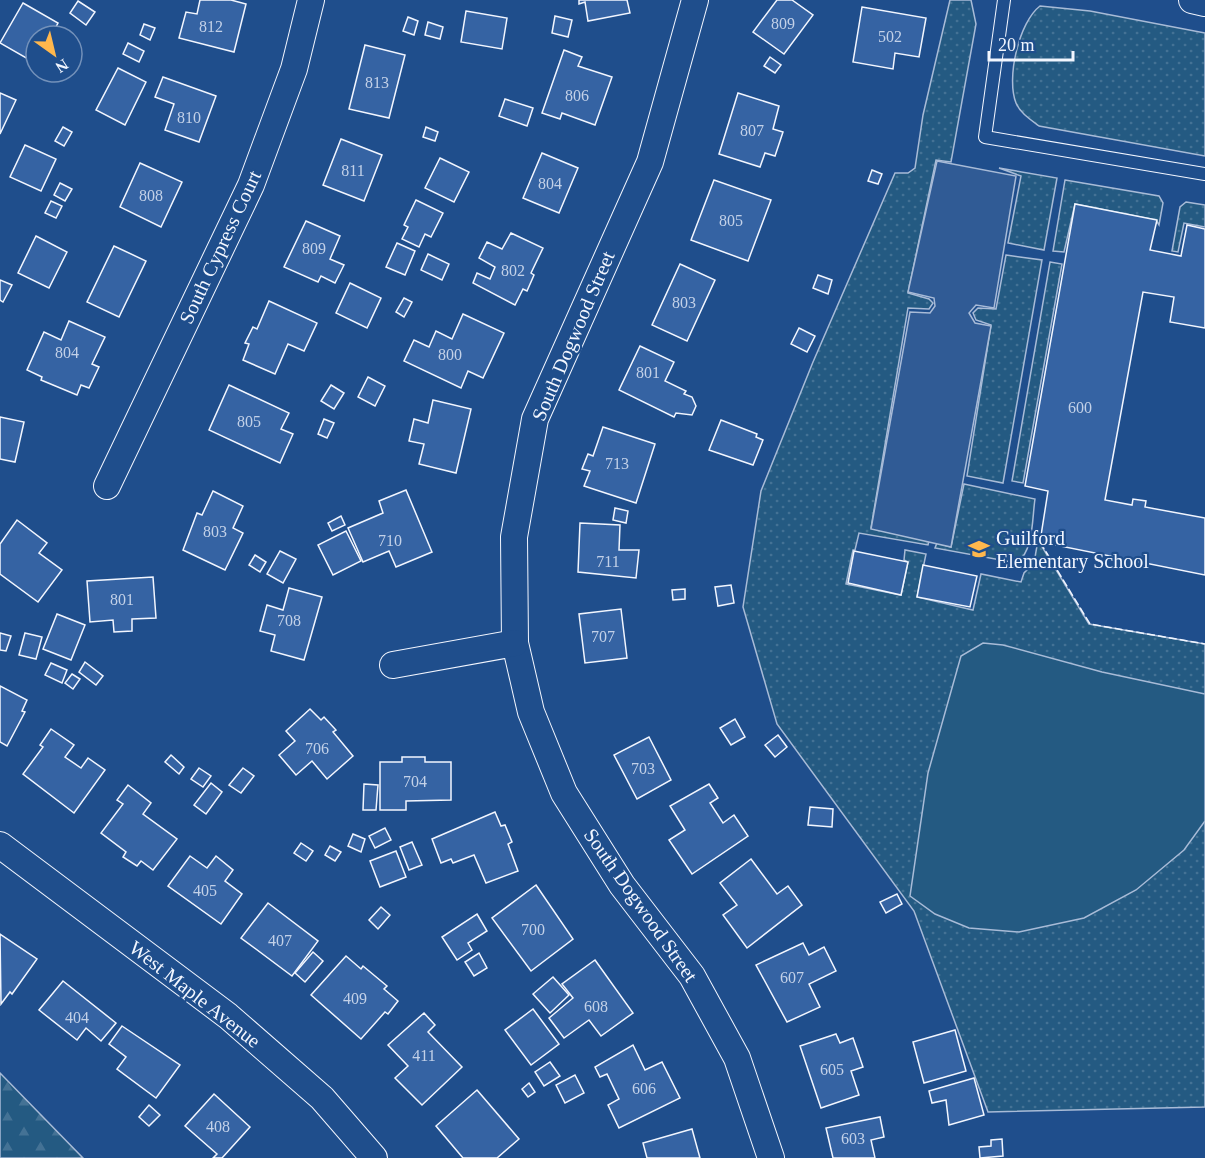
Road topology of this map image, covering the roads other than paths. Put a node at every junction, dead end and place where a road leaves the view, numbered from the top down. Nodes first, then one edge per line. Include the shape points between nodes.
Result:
1 (311, 0) edge
2 (695, 0) edge
3 (1004, 0) edge
4 (1192, 0) edge
5 (1205, 3) edge
6 (1205, 174) edge
7 (107, 486) dead end
8 (514, 643) junction
9 (393, 665) dead end
10 (0, 845) edge
11 (375, 1158) edge
12 (771, 1158) edge

1 - 7 street, South Cypress Court via 294,69 251,185
2 - 8 street, South Dogwood Street via 650,162 535,419 514,537
3 - 6 lane via 984,137
4 - 5 street
8 - 9 street
8 - 12 street, South Dogwood Street via 531,712 564,794 622,885 692,976 737,1058
10 - 11 street, West Maple Avenue via 228,1016 322,1098

